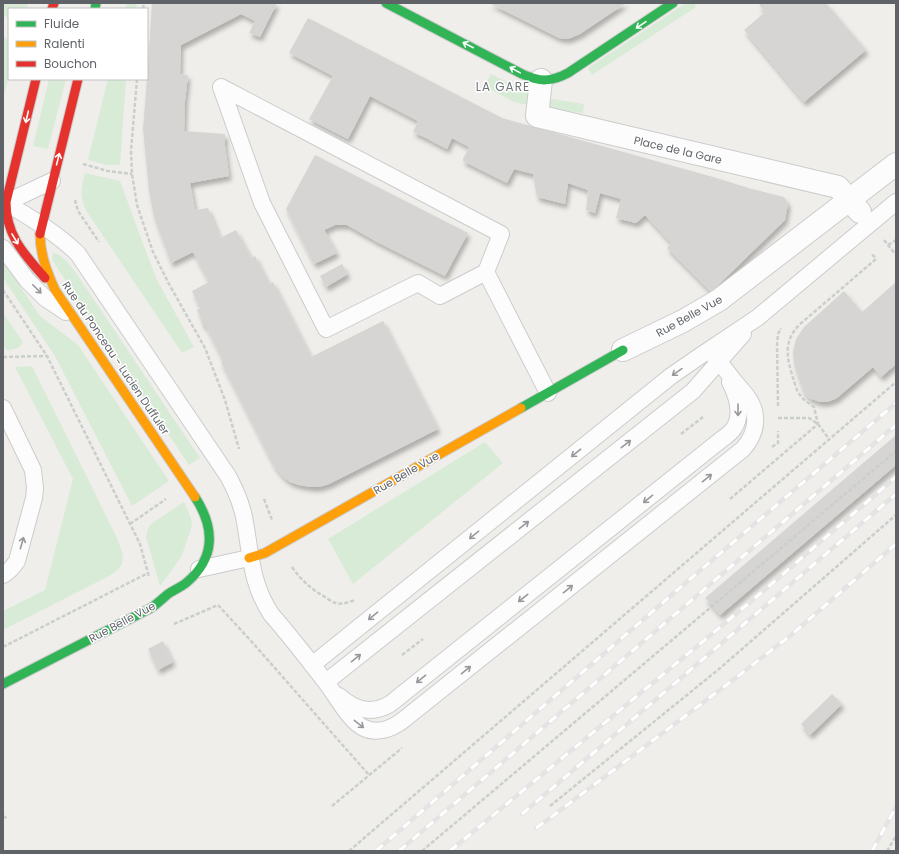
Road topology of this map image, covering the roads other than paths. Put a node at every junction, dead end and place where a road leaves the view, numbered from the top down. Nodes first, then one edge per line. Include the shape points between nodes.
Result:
1 (386, 3) edge
2 (673, 3) edge
3 (36, 80) edge
4 (78, 80) edge
5 (541, 80) junction
6 (896, 164) edge
7 (52, 182) junction
8 (4, 202) edge
9 (896, 202) edge
10 (854, 206) junction
11 (42, 224) junction
12 (3, 248) edge
13 (486, 272) junction
14 (55, 290) junction
15 (74, 318) junction
16 (623, 350) joint
17 (714, 356) junction
18 (548, 393) junction
19 (3, 408) edge
20 (249, 558) junction
21 (199, 569) junction
22 (3, 575) edge
23 (312, 665) junction
24 (326, 682) junction
25 (3, 684) edge

5 -> 1 main road via 527,76
2 -> 5 main road via 568,73 553,80
3 -> 8 main road
7 -> 4 main road, Rue du Ponceau - Lucien Duffuler
5 - 10 street, Place de la Gare via 536,116 838,187
6 - 10 street
7 - 8 lane
7 - 11 main road, Rue du Ponceau - Lucien Duffuler
8 - 11 lane
8 -> 14 main road via 12,235
9 - 17 lane
10 - 16 street, Rue Belle Vue via 799,240 719,300
11 - 14 main road, Rue du Ponceau - Lucien Duffuler via 41,253
11 - 20 lane via 78,254 228,476 244,517
12 -> 15 lane via 27,280 46,298
13 - 13 lane via 501,234 221,87 262,203 326,329 418,283 440,296
13 - 18 lane
14 - 15 main road, Rue du Ponceau - Lucien Duffuler
15 - 21 main road, Rue du Ponceau - Lucien Duffuler via 202,509 210,533 208,549
16 - 18 main road, Rue Belle Vue
17 -> 23 lane via 671,376
24 -> 17 lane via 687,396 700,384
17 -> 24 lane via 736,395 738,409 734,428 722,440 390,704 379,709 363,710 343,700
24 -> 17 lane via 358,724 376,731 396,726 735,456 752,437 756,416 748,398
18 - 20 main road, Rue Belle Vue via 265,553
22 -> 19 lane via 14,567 17,561 35,488 33,470
20 - 21 lane, Rue Belle Vue
20 - 23 lane via 256,586 266,608
21 - 25 main road, Rue Belle Vue via 186,583 146,611
23 - 24 lane

